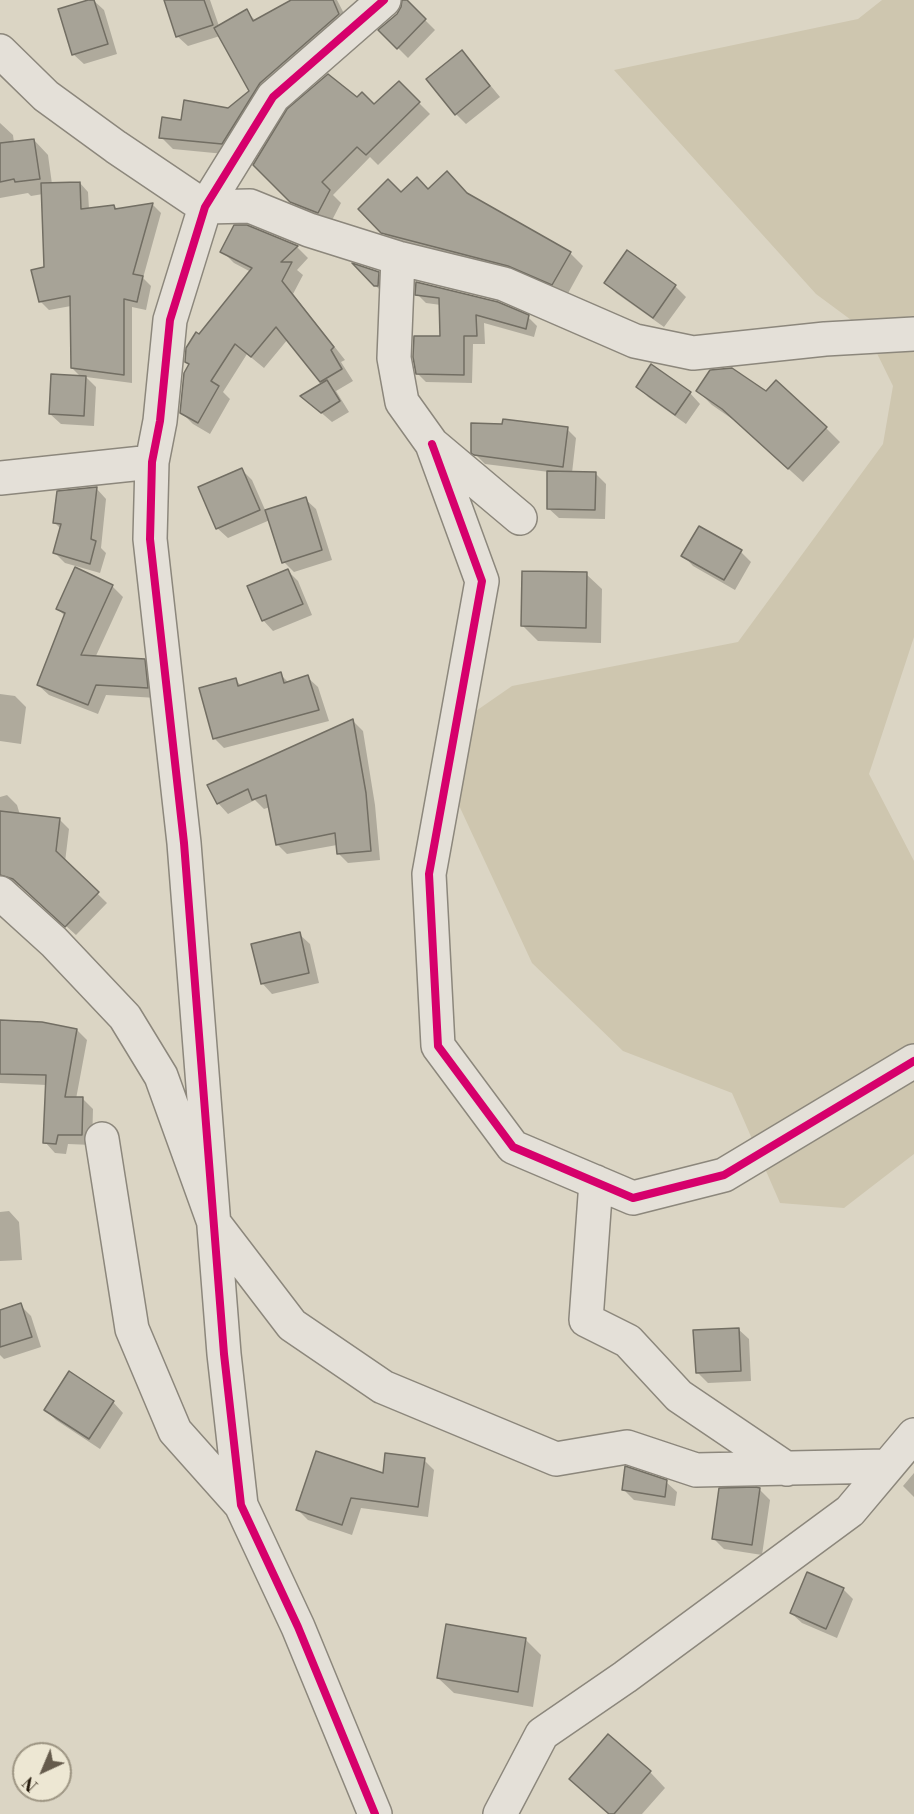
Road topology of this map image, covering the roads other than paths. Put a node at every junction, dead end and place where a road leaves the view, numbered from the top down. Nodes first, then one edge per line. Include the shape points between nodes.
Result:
1 (384, 0) edge
2 (0, 51) edge
3 (205, 207) junction
4 (398, 258) junction
5 (914, 334) edge
6 (432, 444) junction
7 (152, 462) junction
8 (0, 478) edge
9 (520, 518) dead end
10 (0, 893) edge
11 (914, 1061) edge
12 (102, 1139) dead end
13 (596, 1182) junction
14 (213, 1223) junction
15 (914, 1435) edge
16 (886, 1466) junction
17 (787, 1469) junction
18 (242, 1505) junction
19 (375, 1814) edge
20 (500, 1814) edge

1 - 3 street via 273,97
2 - 3 street via 46,96
3 - 4 street via 250,206 309,230
3 - 7 street via 170,320
4 - 5 street via 504,284 635,341 693,353
4 - 6 street via 394,358 402,402
6 - 9 street
6 - 13 street via 482,581 429,874 438,1046 513,1148
7 - 8 street
7 - 14 street via 150,539 184,843
10 - 14 street via 54,942 125,1017 161,1077
11 - 13 street via 724,1175 633,1198
12 - 18 street via 132,1329 175,1431
13 - 17 street via 586,1320 628,1341 679,1396
14 - 17 street via 292,1325 383,1387 556,1459 627,1447 696,1470
14 - 18 street
15 - 16 street
16 - 17 street
16 - 20 street via 850,1511 542,1734
18 - 19 street via 298,1627

